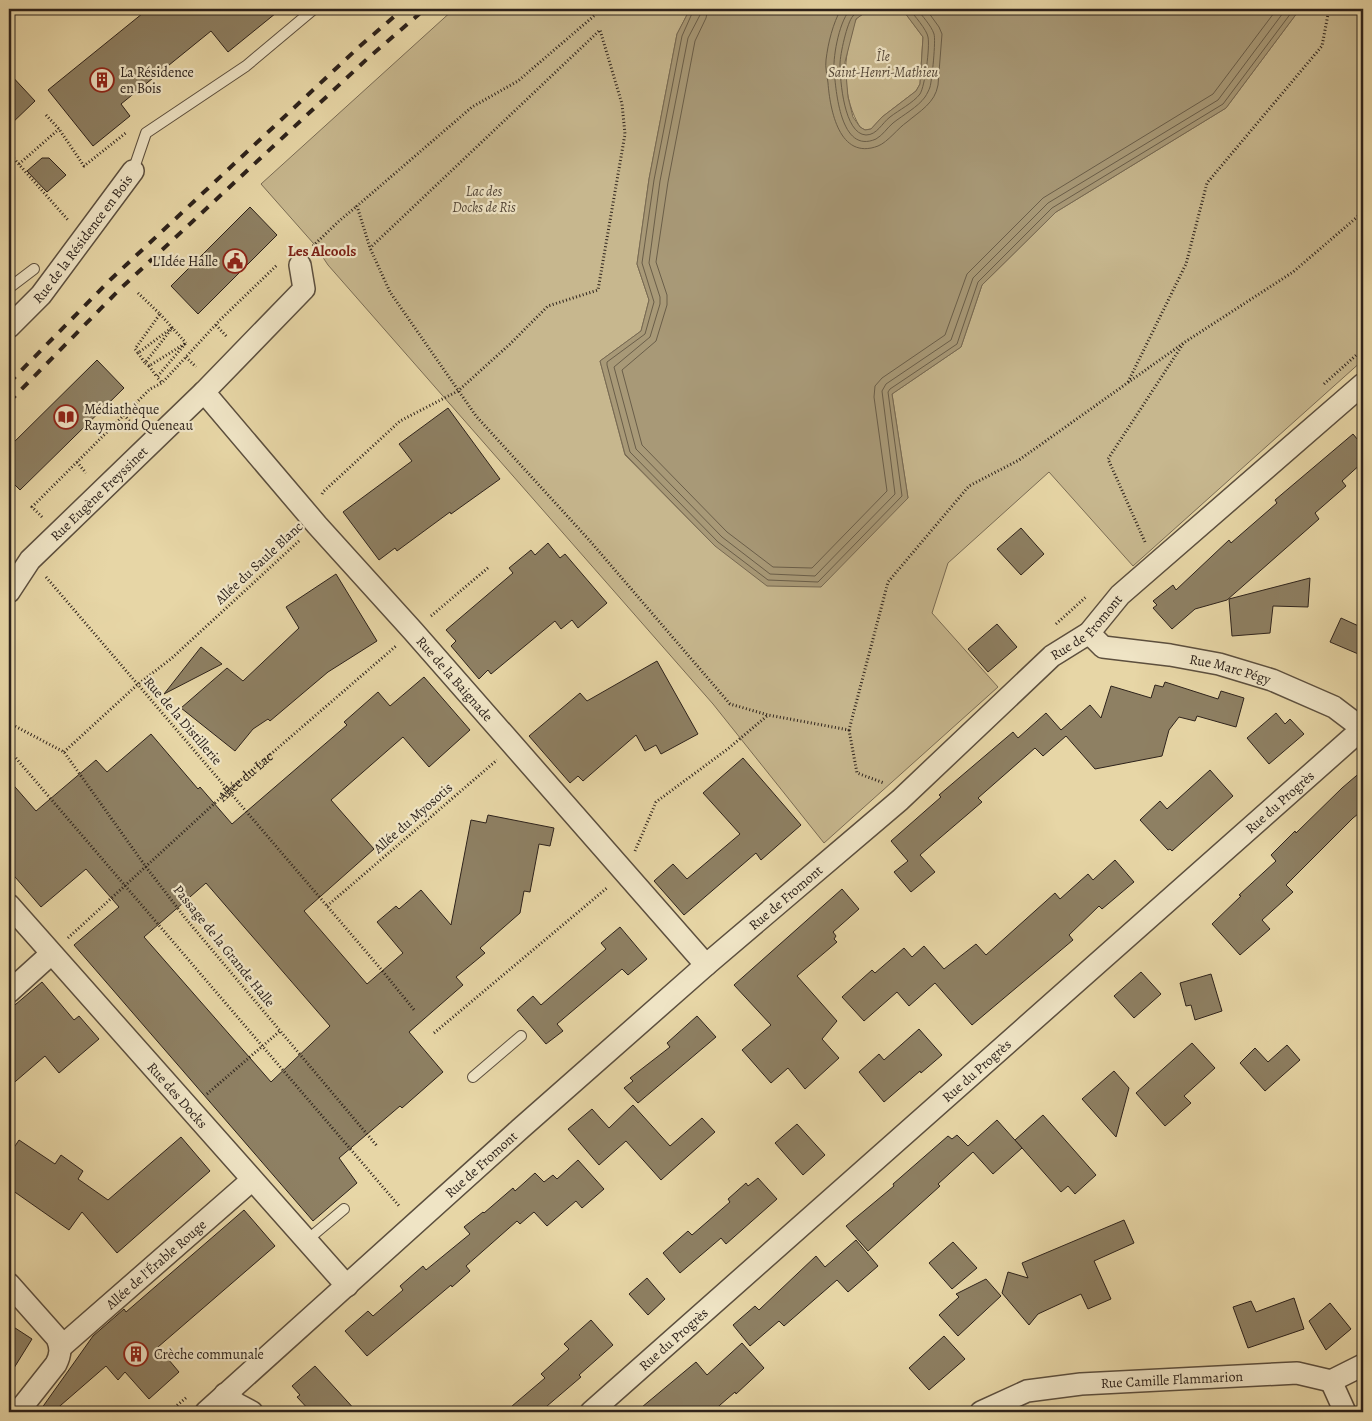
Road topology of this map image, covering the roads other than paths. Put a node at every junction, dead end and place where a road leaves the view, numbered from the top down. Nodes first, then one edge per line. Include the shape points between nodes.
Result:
1 (314, 9) edge
2 (133, 171) joint
3 (300, 265) road end
4 (34, 269) dead end
5 (9, 288) edge
6 (9, 327) edge
7 (1363, 384) edge
8 (204, 392) junction
9 (9, 592) edge
10 (1089, 633) junction
11 (1363, 728) edge
12 (9, 905) edge
13 (51, 954) junction
14 (706, 965) junction
15 (9, 992) edge
16 (521, 1036) dead end
17 (472, 1077) dead end
18 (252, 1180) junction
19 (344, 1209) dead end
20 (306, 1241) junction
21 (9, 1284) edge
22 (346, 1286) junction
23 (60, 1347) junction
24 (1363, 1365) edge
25 (1331, 1381) junction
26 (225, 1394) junction
27 (18, 1412) edge
28 (206, 1412) edge
29 (252, 1412) edge
30 (591, 1412) edge
31 (981, 1412) edge
32 (1345, 1412) edge

1 - 2 lane via 246,66 146,132
2 - 6 street, Rue de la Résidence en Bois via 41,295
3 - 8 street, Rue Eugène Freyssinet via 304,289
4 - 5 lane
7 - 10 street, Rue de Fromont via 1120,594
8 - 9 street, Rue Eugène Freyssinet via 30,560
8 - 14 street, Rue de la Baignade
10 - 11 street, Rue Marc Pégy via 1103,647 1219,664 1272,680 1334,707
10 - 14 street, Rue de Fromont via 1052,656 900,800
11 - 30 street, Rue du Progrès
12 - 13 street, Rue des Docks
13 - 15 street
13 - 18 street, Rue des Docks
14 - 22 street, Rue de Fromont
16 - 17 lane
18 - 20 street, Rue des Docks
18 - 23 street, Allée de l'Érable Rouge
19 - 20 lane
20 - 22 street, Rue des Docks
21 - 23 street via 57,1338
22 - 26 street, Rue de Fromont
23 - 27 street via 56,1364
24 - 25 street
25 - 31 street, Rue Camille Flammarion via 1297,1373 1081,1384 1028,1391
25 - 32 street
26 - 28 street, Rue de Fromont
26 - 29 street

